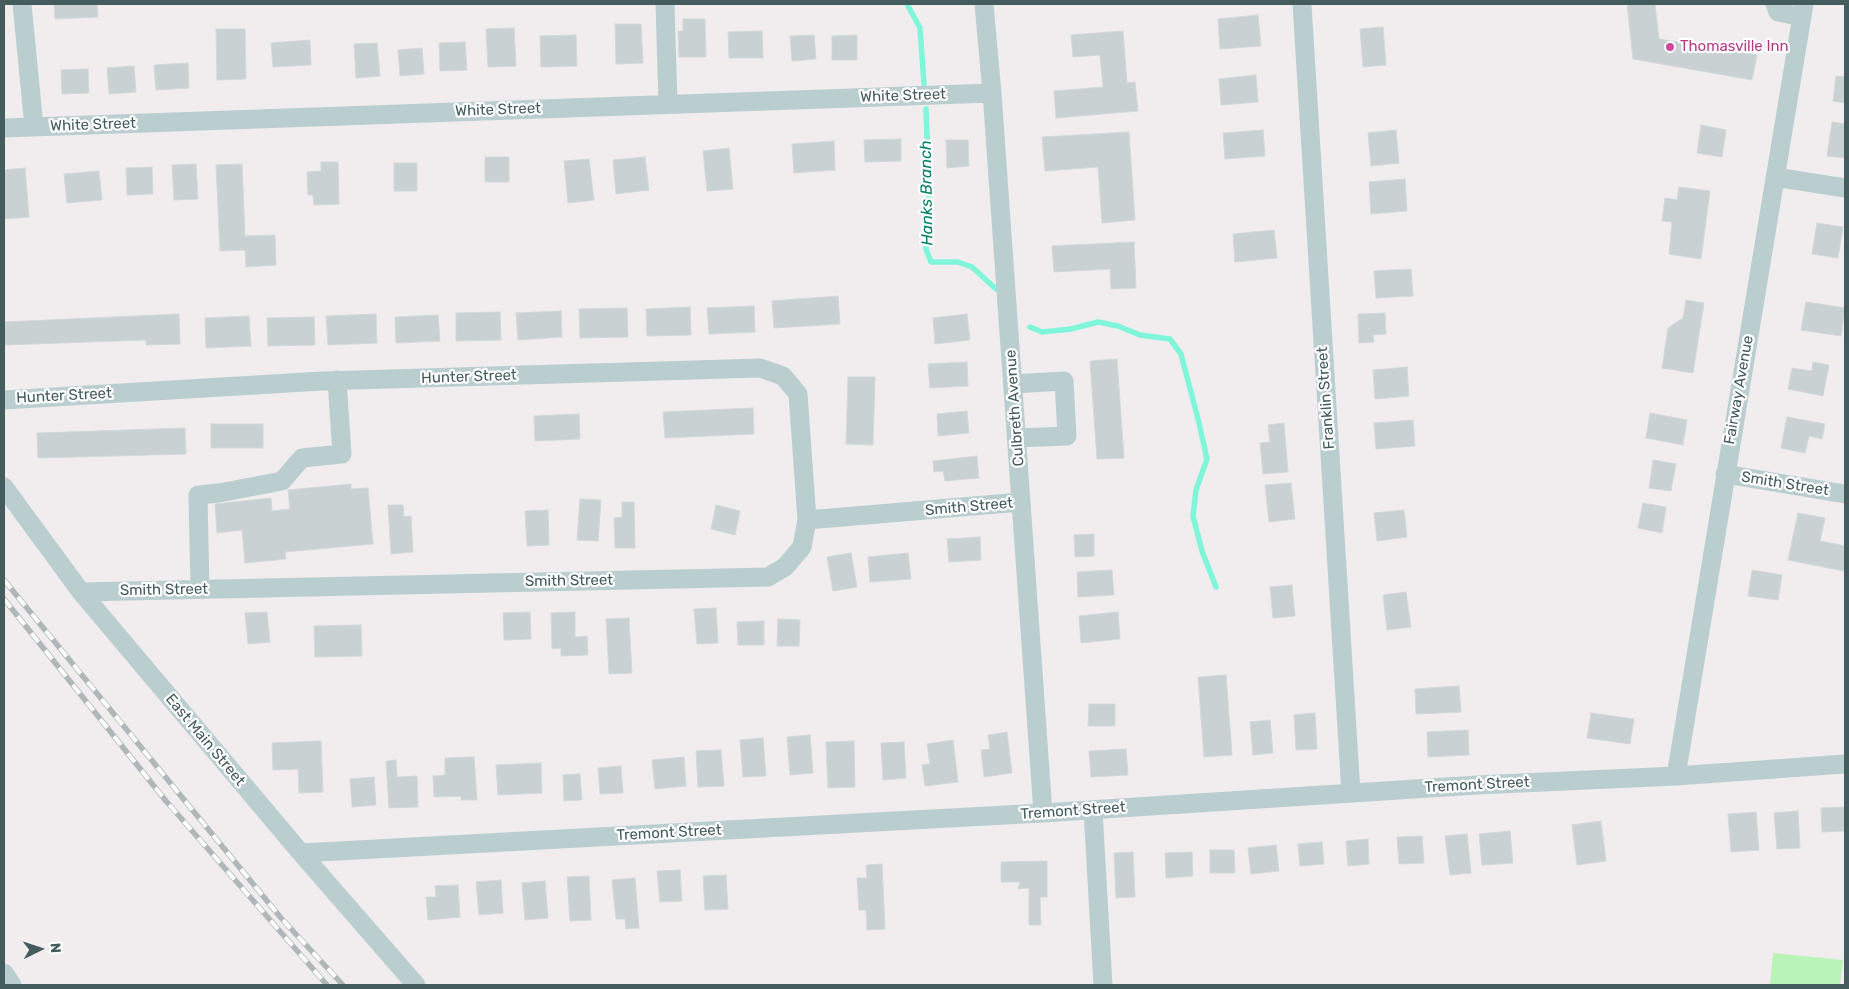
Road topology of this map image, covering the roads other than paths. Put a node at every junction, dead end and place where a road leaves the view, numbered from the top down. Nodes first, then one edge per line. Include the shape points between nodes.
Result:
1 (22, 4) edge
2 (665, 4) edge
3 (984, 4) edge
4 (1302, 4) edge
5 (1775, 4) edge
6 (1803, 10) edge
7 (992, 93) junction
8 (668, 104) junction
9 (34, 127) junction
10 (4, 128) edge
11 (1776, 177) junction
12 (1845, 188) edge
13 (337, 380) junction
14 (1013, 384) junction
15 (4, 400) edge
16 (1017, 438) junction
17 (1725, 474) junction
18 (4, 487) edge
19 (1845, 494) edge
20 (1021, 502) junction
21 (807, 520) junction
22 (200, 589) junction
23 (81, 592) junction
24 (1845, 764) edge
25 (1676, 776) junction
26 (1351, 793) junction
27 (1093, 810) junction
28 (1042, 814) junction
29 (301, 853) junction
30 (4, 973) edge
31 (12, 985) edge
32 (416, 985) edge
33 (1103, 985) edge

1 - 9 street
2 - 8 street
3 - 7 street, Culbreth Avenue
4 - 26 street, Franklin Street
5 - 6 street via 1778,12
6 - 11 street, Fairway Avenue
7 - 8 street, White Street
7 - 14 street, Culbreth Avenue
8 - 9 street, White Street
9 - 10 street, White Street
11 - 12 street
11 - 17 street, Fairway Avenue
13 - 15 street, Hunter Street
13 - 21 street, Hunter Street via 760,368 783,376 798,394
13 - 22 street via 342,454 302,458 282,481 198,495
14 - 16 street, Culbreth Avenue
14 - 16 street via 1064,381 1067,436
16 - 20 street, Culbreth Avenue
17 - 19 street, Smith Street
17 - 25 street, Fairway Avenue
18 - 23 street, East Main Street
20 - 21 street, Smith Street
20 - 28 street, Culbreth Avenue
21 - 22 street, Smith Street via 802,547 785,567 768,577
22 - 23 street, Smith Street
23 - 29 street, East Main Street
24 - 25 street, Tremont Street
25 - 26 street, Tremont Street
26 - 27 street, Tremont Street
27 - 28 street, Tremont Street
27 - 33 street
28 - 29 street, Tremont Street
29 - 32 street, East Main Street
30 - 31 street

